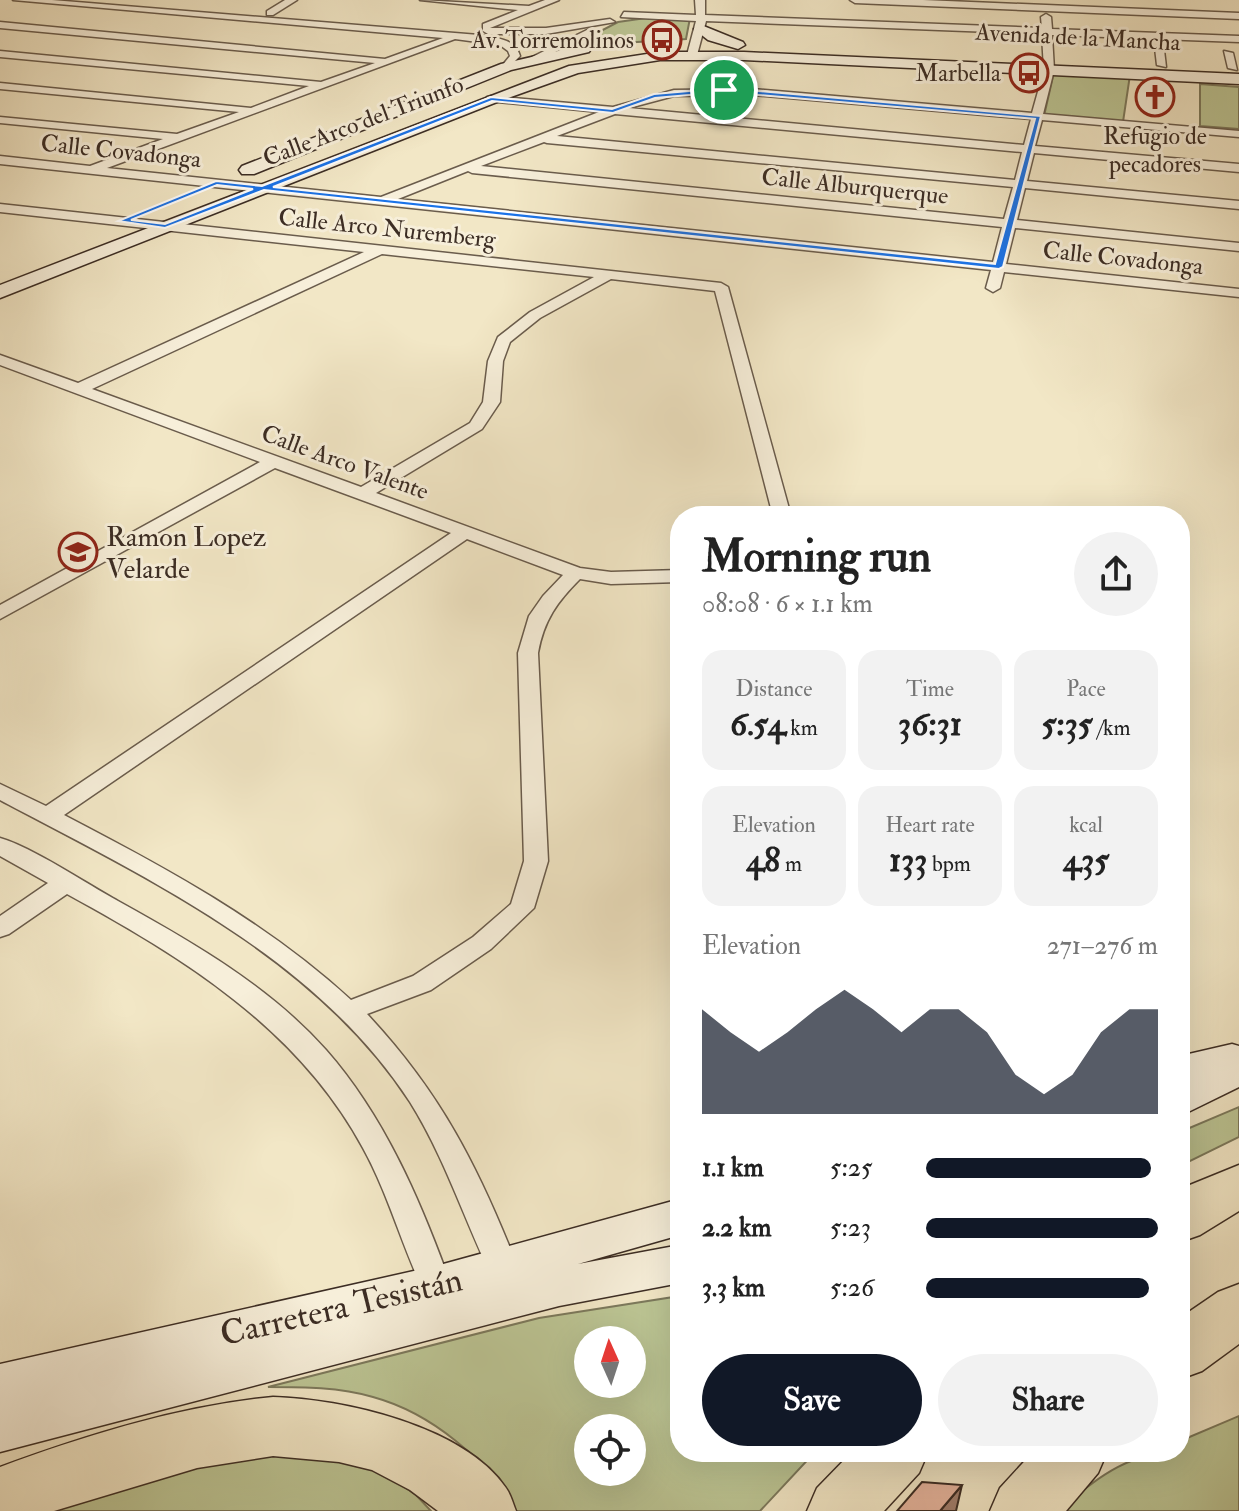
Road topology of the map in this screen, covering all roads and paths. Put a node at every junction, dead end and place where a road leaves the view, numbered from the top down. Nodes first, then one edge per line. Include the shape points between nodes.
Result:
1 (27, 0) edge
2 (99, 0) edge
3 (292, 0) edge
4 (425, 0) edge
5 (554, 0) edge
6 (650, 0) edge
7 (700, 0) edge
8 (855, 0) edge
9 (452, 1) edge
10 (16, 3) edge
11 (1044, 4) edge
12 (534, 9) junction
13 (270, 13) junction
14 (624, 15) junction
15 (1239, 16) edge
16 (610, 22) junction
17 (0, 25) edge
18 (475, 30) junction
19 (1047, 31) junction
20 (457, 36) junction
21 (697, 36) junction
22 (1239, 39) edge
23 (0, 54) edge
24 (533, 59) junction
25 (389, 61) junction
26 (613, 61) joint
27 (1050, 65) junction
28 (506, 67) junction
29 (1235, 67) edge
30 (324, 85) junction
31 (0, 86) edge
32 (491, 99) junction
33 (255, 110) junction
34 (398, 110) junction
35 (613, 111) junction
36 (1039, 117) junction
37 (440, 119) junction
38 (0, 120) edge
39 (1239, 134) edge
40 (179, 137) junction
41 (542, 138) junction
42 (1030, 149) junction
43 (0, 160) edge
44 (467, 168) junction
45 (1239, 168) edge
46 (90, 170) junction
47 (216, 183) junction
48 (1021, 184) junction
49 (263, 188) junction
50 (382, 201) junction
51 (1239, 205) edge
52 (0, 208) edge
53 (121, 221) junction
54 (1010, 225) junction
55 (165, 226) junction
56 (82, 237) dead end
57 (1239, 247) edge
58 (379, 250) junction
59 (999, 267) junction
60 (608, 275) junction
61 (993, 288) dead end
62 (0, 292) edge
63 (1239, 293) edge
64 (0, 360) edge
65 (79, 389) junction
66 (274, 461) junction
67 (362, 494) junction
68 (779, 506) edge
69 (465, 532) junction
70 (576, 573) junction
71 (670, 576) edge
72 (0, 613) edge
73 (0, 791) edge
74 (47, 816) junction
75 (0, 846) edge
76 (65, 883) junction
77 (0, 928) edge
78 (349, 1011) junction
79 (1239, 1057) edge
80 (1190, 1069) edge
81 (1239, 1069) edge
82 (1190, 1095) edge
83 (1239, 1188) edge
84 (1190, 1212) edge
85 (670, 1220) edge
86 (670, 1266) edge
87 (503, 1268) junction
88 (436, 1285) junction
89 (1239, 1310) edge
90 (1190, 1345) edge
91 (0, 1386) edge
92 (0, 1429) edge
93 (887, 1462) edge
94 (1066, 1462) edge
95 (0, 1499) edge
96 (483, 1511) edge
97 (840, 1511) edge
98 (1023, 1511) edge

1 - 10 street
1 - 20 street
2 - 13 street
3 - 13 street
4 - 9 street
5 - 12 street
6 - 14 street
7 - 21 street
8 - 11 street
9 - 12 street
11 - 15 street
11 - 19 street
12 - 18 street
13 - 18 street
14 - 16 street
14 - 21 street
16 - 18 street via 546,31
16 - 24 street
17 - 25 street
18 - 20 street
19 - 21 street
19 - 22 street
19 - 27 street
20 - 25 street
20 - 28 street via 513,49 515,56
21 - 24 street, Avenida de la Mancha
21 - 26 street, Avenida de la Mancha
21 - 27 street, Avenida de la Mancha
21 - 27 street, Avenida de la Mancha via 738,45
23 - 30 street
24 - 28 street, Calle Arco del Triunfo
25 - 30 street
26 - 32 street, Calle Arco del Triunfo
27 - 29 street, Avenida de la Mancha
27 - 29 street, Avenida de la Mancha via 1160,57
27 - 36 street
28 - 34 street, Calle Arco del Triunfo
30 - 33 street
31 - 33 street
32 - 35 street
32 - 37 street, Calle Arco del Triunfo
33 - 40 street
34 - 37 street
34 - 47 street, Calle Arco del Triunfo
35 - 36 street via 654,96 724,90
35 - 41 street
35 - 42 street
36 - 39 street
36 - 42 street
37 - 49 street, Calle Arco del Triunfo
38 - 40 street
40 - 46 street
41 - 44 street
41 - 48 street
42 - 45 street
42 - 48 street
43 - 46 street, Calle Covadonga
44 - 50 street
44 - 54 street, Calle Alburquerque
46 - 47 street, Calle Covadonga
47 - 49 street, Calle Covadonga
47 - 53 street, Calle Arco del Triunfo
48 - 51 street
48 - 54 street
49 - 50 street, Calle Covadonga
49 - 55 street, Calle Arco del Triunfo
50 - 59 street, Calle Covadonga
52 - 53 street, Calle Arco Nuremberg
53 - 55 street, Calle Arco Nuremberg
53 - 56 street, Calle Arco del Triunfo
54 - 57 street, Calle Alburquerque
54 - 59 street
55 - 58 street, Calle Arco Nuremberg
55 - 62 street, Calle Arco del Triunfo
58 - 60 street, Calle Arco Nuremberg
58 - 65 street
59 - 61 street
59 - 63 street, Calle Covadonga
60 - 67 street via 508,334 497,355 491,410 476,426
60 - 68 street, Calle Arco Nuremberg via 721,287
64 - 65 street, Calle Arco Valente
65 - 66 street, Calle Arco Valente
66 - 67 street, Calle Arco Valente
66 - 72 street
67 - 69 street, Calle Arco Valente
69 - 70 street, Calle Arco Valente
69 - 74 street
70 - 71 street, Calle Arco Valente
70 - 78 street via 533,622 528,653 536,861 522,908 422,983
73 - 74 street
74 - 78 street via 242,924
75 - 76 street
76 - 77 street
76 - 88 street via 198,960 307,1048 347,1097 394,1179
78 - 87 street via 403,1071 457,1158
79 - 80 street
81 - 82 street
83 - 84 highway
85 - 87 street, Carretera Tesistán
86 - 92 street via 559,1287
87 - 88 street, Carretera Tesistán
88 - 91 street, Carretera Tesistán
89 - 90 highway
93 - 97 highway
94 - 98 highway
95 - 96 highway via 183,1442 240,1429 292,1426 364,1436 412,1455 472,1497

